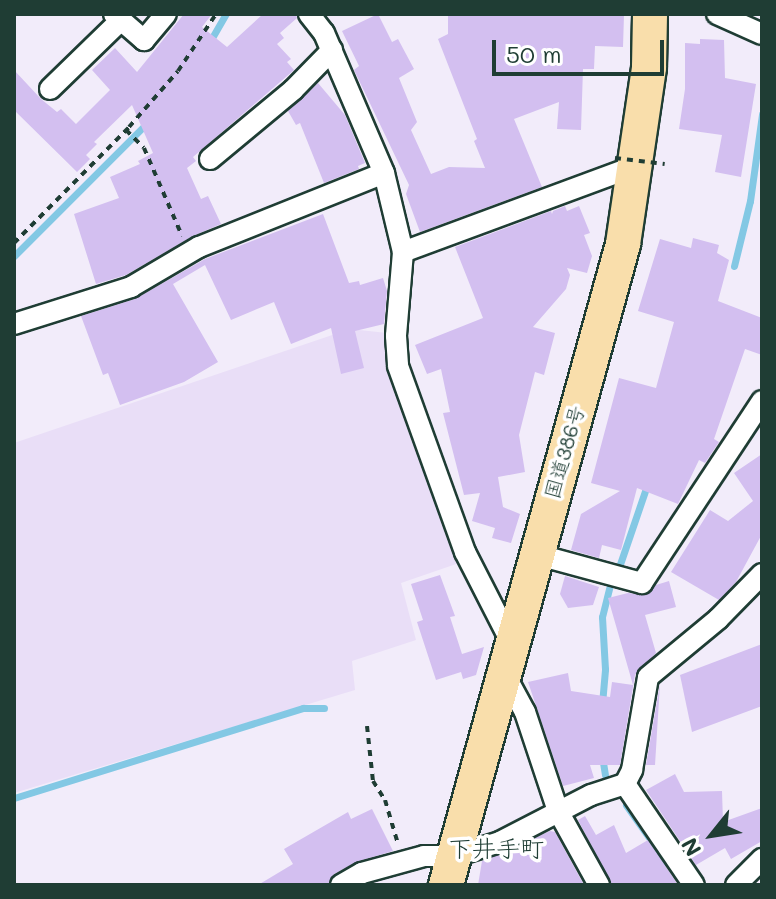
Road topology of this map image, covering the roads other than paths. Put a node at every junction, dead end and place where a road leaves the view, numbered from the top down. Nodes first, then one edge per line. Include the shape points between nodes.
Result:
1 (166, 14) edge
2 (309, 14) edge
3 (650, 14) edge
4 (717, 14) edge
5 (118, 17) edge
6 (759, 26) edge
7 (332, 50) junction
8 (50, 89) dead end
9 (210, 159) dead end
10 (639, 163) junction
11 (384, 173) junction
12 (403, 252) junction
13 (14, 324) edge
14 (762, 401) edge
15 (535, 554) junction
16 (762, 574) edge
17 (508, 659) junction
18 (625, 784) junction
19 (558, 811) junction
20 (762, 859) edge
21 (450, 870) edge
22 (341, 885) edge
23 (599, 885) edge
24 (694, 885) edge
25 (736, 885) edge

1 - 5 street via 144,40
2 - 7 street
3 - 10 highway, 国道386号
4 - 6 street
5 - 8 street
7 - 9 street
7 - 11 street
10 - 12 street
10 - 15 highway, 国道386号 via 623,244
11 - 12 street
11 - 13 street via 190,252 131,287
12 - 17 street via 398,366
14 - 15 street via 642,583
15 - 17 highway, 国道386号
16 - 18 street via 648,677
17 - 19 street
17 - 21 highway, 国道386号
18 - 19 street
18 - 24 street
19 - 21 street
19 - 23 street
20 - 25 street
21 - 22 street via 424,856 362,873

